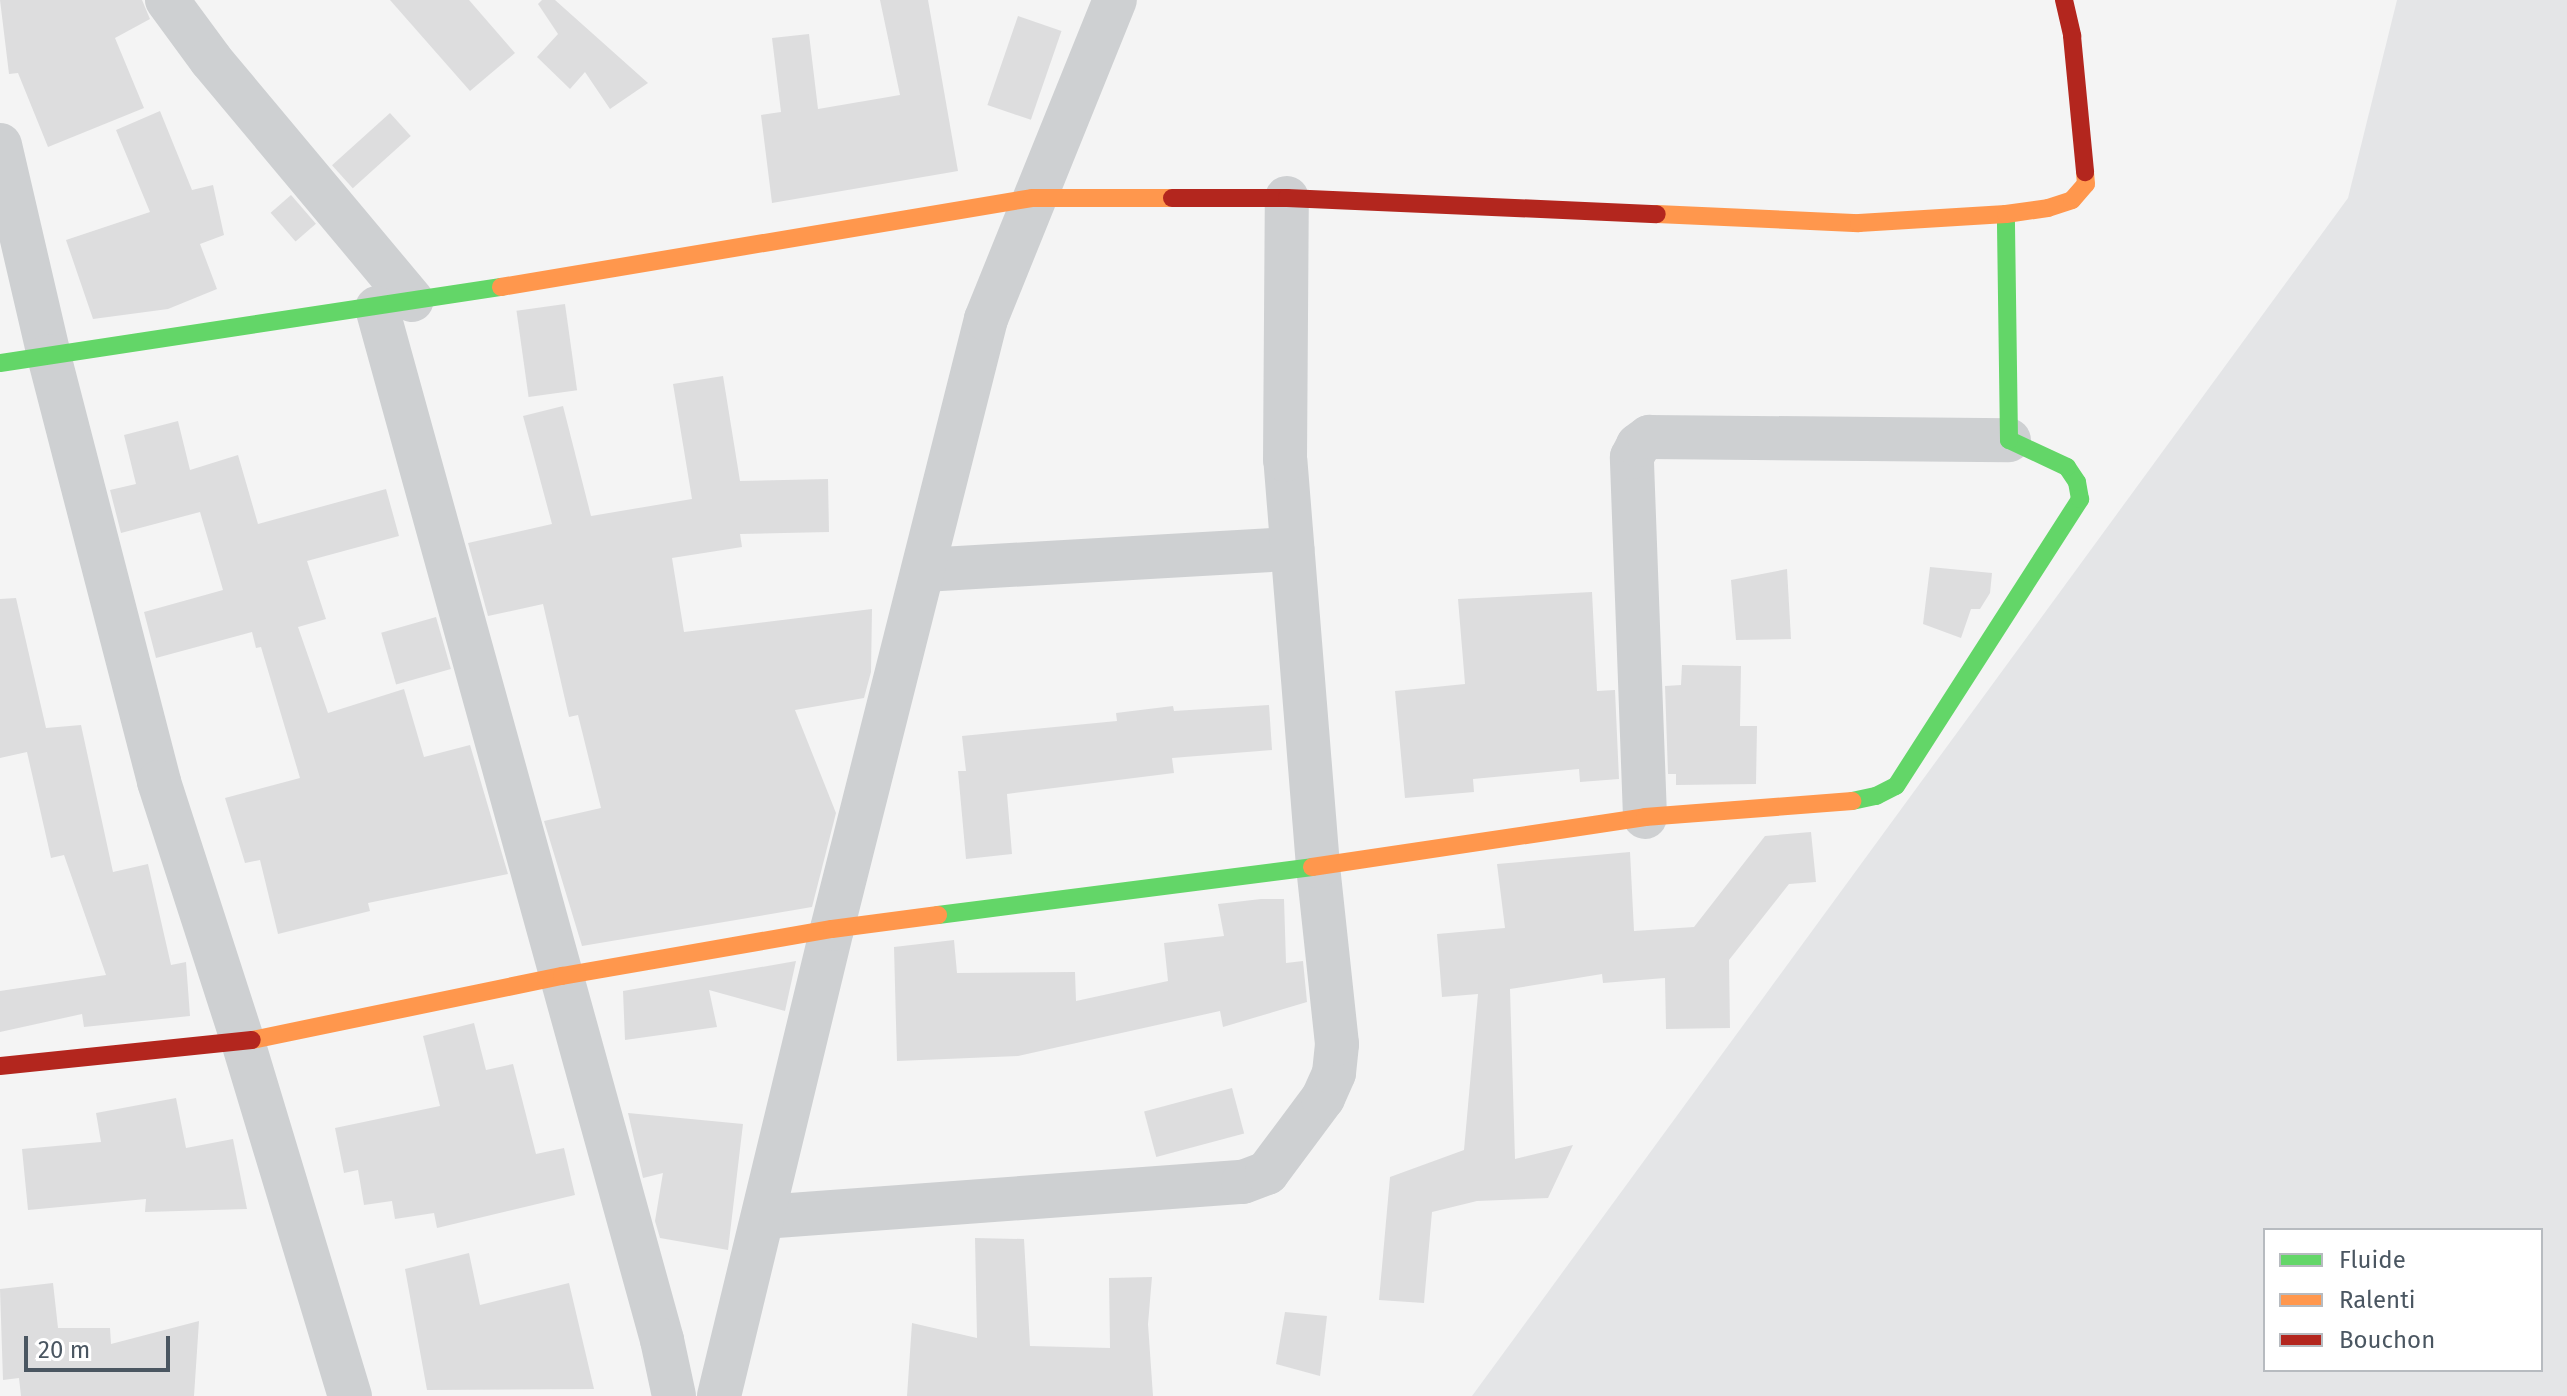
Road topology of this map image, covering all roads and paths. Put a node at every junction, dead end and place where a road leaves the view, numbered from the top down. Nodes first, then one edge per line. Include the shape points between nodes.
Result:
1 (167, 0) edge
2 (1115, 0) edge
3 (2064, 0) edge
4 (0, 145) edge
5 (1032, 198) junction
6 (1287, 198) junction
7 (2006, 214) junction
8 (394, 304) junction
9 (49, 356) junction
10 (0, 363) edge
11 (2009, 440) junction
12 (1292, 549) junction
13 (924, 570) junction
14 (1645, 817) junction
15 (1318, 866) junction
16 (832, 929) junction
17 (562, 976) junction
18 (243, 1042) junction
19 (0, 1066) edge
20 (763, 1217) junction
21 (350, 1396) edge
22 (674, 1396) edge
23 (719, 1396) edge

1 - 8 street
2 - 5 street
3 - 7 street via 2086,184 2072,200
4 - 9 street
5 - 6 street
5 - 8 street
5 - 13 street via 986,319
6 - 7 street via 1781,222
6 - 12 street via 1285,460
7 - 11 street
8 - 9 street
8 - 17 street
9 - 10 street
9 - 18 street via 159,782
11 - 14 street via 2067,467 2080,499 1896,786 1847,802
11 - 14 street via 1649,437 1638,445 1632,457
12 - 13 street
12 - 15 street
13 - 16 street
14 - 15 street
15 - 16 street
15 - 20 street via 1337,1044 1334,1073 1323,1098 1267,1173 1218,1186
16 - 17 street
16 - 20 street
17 - 18 street
17 - 22 street
18 - 19 street
18 - 21 street
20 - 23 street

